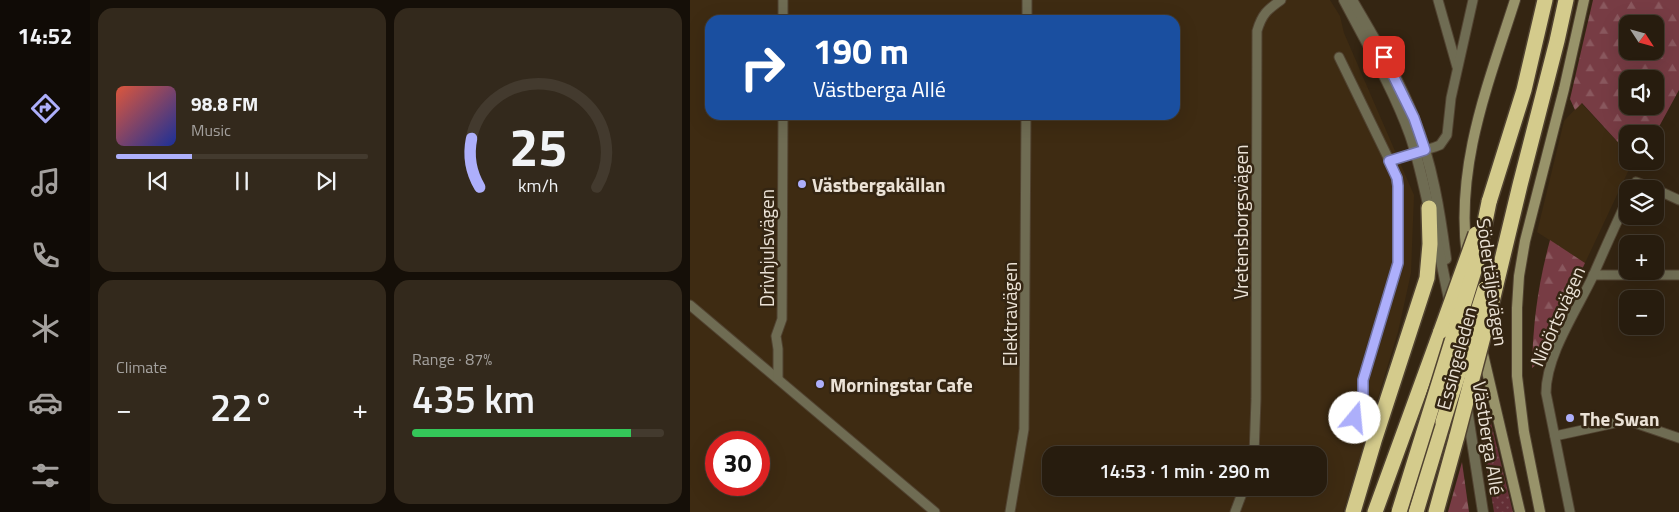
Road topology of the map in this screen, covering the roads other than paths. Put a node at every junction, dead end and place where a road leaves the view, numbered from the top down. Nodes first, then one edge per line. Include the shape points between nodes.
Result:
1 (783, 0) edge
2 (1027, 0) edge
3 (1281, 0) edge
4 (1344, 0) edge
5 (1352, 0) edge
6 (1438, 0) edge
7 (1473, 0) edge
8 (1515, 0) edge
9 (1546, 0) edge
10 (1566, 0) edge
11 (1584, 0) edge
12 (784, 15) edge
13 (1027, 15) edge
14 (1339, 57) dead end
15 (1457, 67) junction
16 (783, 120) edge
17 (1026, 120) edge
18 (1420, 151) junction
19 (1389, 161) junction
20 (1520, 184) junction
21 (1664, 193) edge
22 (1679, 200) edge
23 (1489, 202) junction
24 (1429, 208) junction
25 (1619, 218) edge
26 (1593, 275) junction
27 (1679, 275) edge
28 (1446, 280) junction
29 (690, 304) edge
30 (778, 379) junction
31 (1355, 418) dead end
32 (1554, 436) junction
33 (1679, 438) edge
34 (1254, 446) edge
35 (1241, 496) edge
36 (935, 512) edge
37 (1010, 512) edge
38 (1234, 512) edge
39 (1353, 512) edge
40 (1375, 512) edge
41 (1399, 512) edge
42 (1416, 512) edge
43 (1436, 512) edge
44 (1483, 512) edge
45 (1520, 512) edge
46 (1540, 512) edge
47 (1570, 512) edge

1 - 12 street
2 - 13 street
3 - 34 street, Vretensborgsvägen via 1260,18 1257,31
4 - 18 street, Västberga Allé
5 - 18 street, Västberga Allé via 1403,92 1414,118
6 - 15 street
7 - 15 street
8 - 45 main road, Södertäljevägen via 1474,132 1465,180 1463,231 1475,321
9 - 23 highway, Södertäljevägen via 1524,90
10 - 20 highway
11 - 46 main road, Södertäljevägen via 1519,276 1517,376
14 - 19 street
15 - 18 street via 1447,135 1440,144
16 - 30 street, Drivhjulsvägen via 782,319 776,336
17 - 37 street, Elektravägen via 1024,429
18 - 19 street
18 - 24 street, Västberga Allé
18 - 28 street, Västberga Allé via 1441,221 1447,261
19 - 31 street via 1398,186 1398,263
20 - 42 highway, bridge
20 - 43 highway, Essingeleden, bridge
21 - 22 street
23 - 40 highway, Essingeleden, bridge via 1466,257
23 - 41 highway, bridge via 1478,261
24 - 28 street, Västberga Allé
24 - 39 highway via 1430,244 1426,278
25 - 26 street, Nioörtsvägen
26 - 27 street
26 - 32 street, Nioörtsvägen via 1558,346 1546,380
28 - 44 street, Västberga Allé
29 - 30 street
30 - 36 street
32 - 33 street via 1624,421
32 - 47 street, Nioörtsvägen
35 - 38 street

